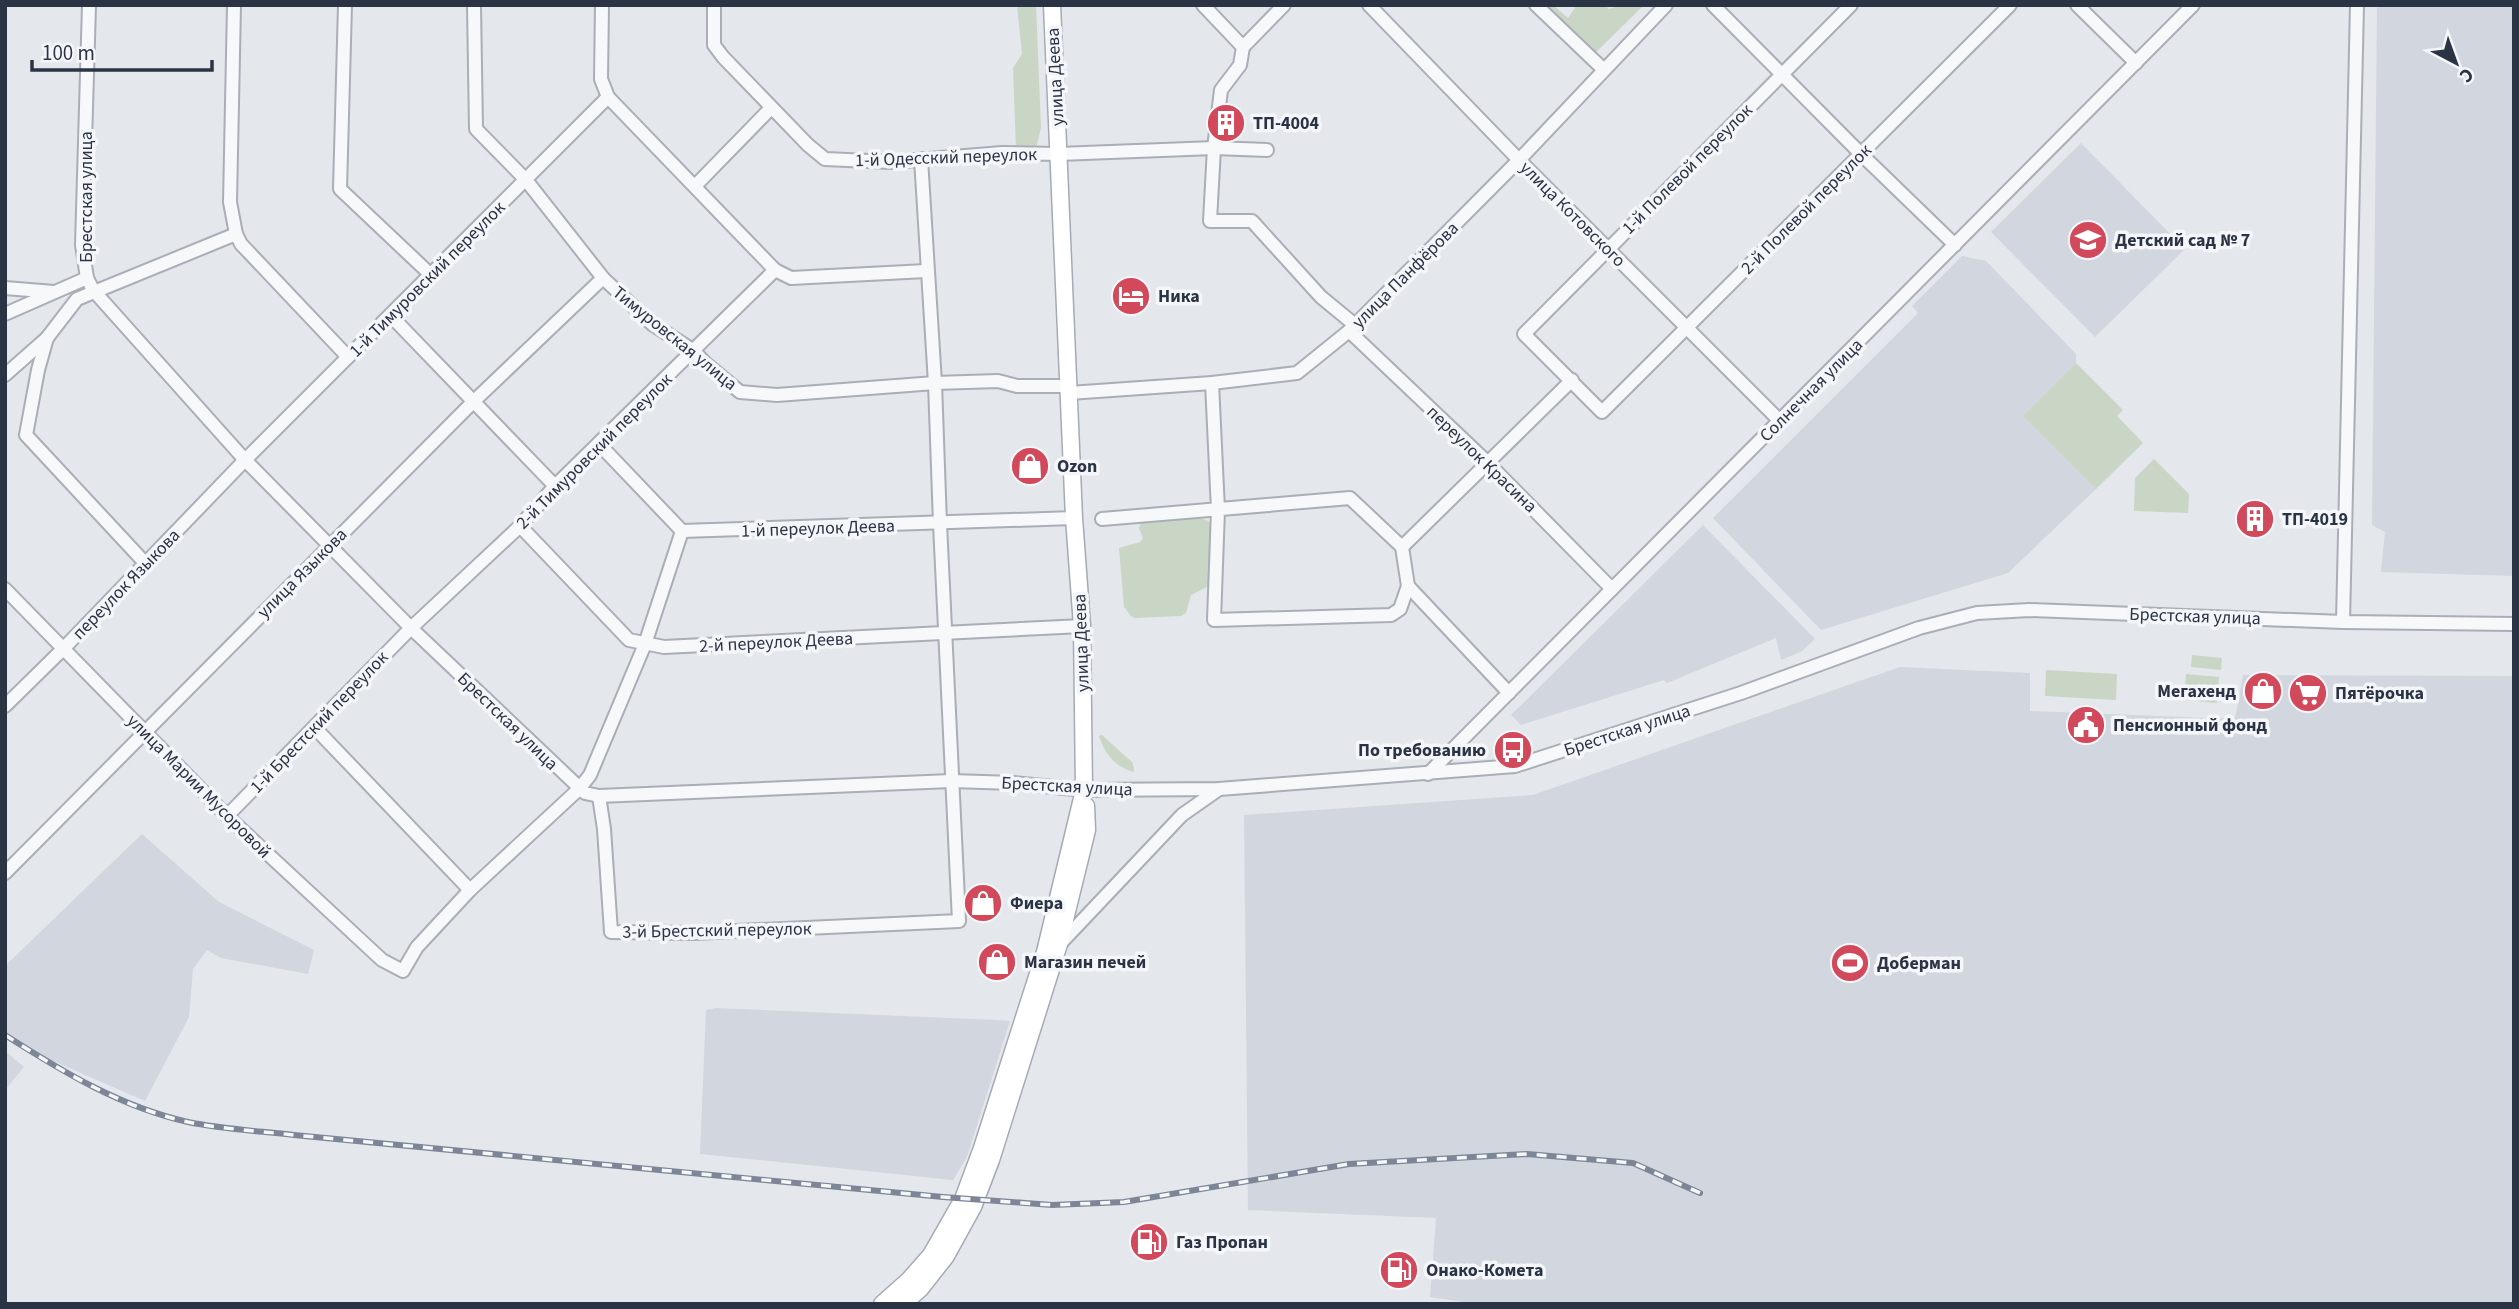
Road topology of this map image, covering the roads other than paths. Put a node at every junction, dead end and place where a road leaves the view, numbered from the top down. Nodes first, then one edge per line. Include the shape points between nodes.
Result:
1 (89, 5) edge
2 (234, 5) edge
3 (345, 5) edge
4 (474, 5) edge
5 (602, 5) edge
6 (714, 5) edge
7 (1052, 5) edge
8 (1203, 5) edge
9 (1284, 5) edge
10 (1369, 5) edge
11 (1536, 5) edge
12 (1665, 5) edge
13 (1713, 5) edge
14 (1851, 5) edge
15 (2010, 5) edge
16 (2077, 5) edge
17 (2193, 5) edge
18 (2357, 5) edge
19 (1243, 47) junction
20 (2136, 63) junction
21 (1602, 69) junction
22 (1782, 74) junction
23 (608, 97) junction
24 (771, 108) junction
25 (1214, 148) junction
26 (1266, 150) dead end
27 (1059, 154) junction
28 (1861, 154) junction
29 (920, 159) junction
30 (1519, 160) junction
31 (526, 180) junction
32 (695, 186) junction
33 (236, 234) junction
34 (1955, 244) junction
35 (1607, 249) junction
36 (775, 270) junction
37 (926, 271) junction
38 (431, 275) junction
39 (87, 278) junction
40 (603, 278) junction
41 (5, 288) edge
42 (93, 290) junction
43 (55, 292) junction
44 (5, 314) edge
45 (391, 316) junction
46 (1686, 327) junction
47 (1352, 328) junction
48 (47, 338) junction
49 (695, 351) junction
50 (348, 357) junction
51 (5, 375) edge
52 (1572, 380) junction
53 (935, 383) junction
54 (1212, 383) junction
55 (1069, 390) junction
56 (474, 401) junction
57 (1780, 421) junction
58 (599, 444) junction
59 (245, 460) junction
60 (1486, 461) junction
61 (555, 486) junction
62 (1218, 510) junction
63 (1074, 518) junction
64 (1102, 519) dead end
65 (940, 524) junction
66 (520, 526) junction
67 (682, 531) junction
68 (329, 545) junction
69 (1402, 547) junction
70 (146, 564) junction
71 (1408, 586) junction
72 (5, 589) edge
73 (1612, 589) junction
74 (2343, 622) junction
75 (2514, 624) edge
76 (1082, 626) junction
77 (411, 628) junction
78 (944, 634) junction
79 (645, 644) junction
80 (63, 649) junction
81 (1509, 693) junction
82 (5, 706) edge
83 (315, 728) junction
84 (145, 733) junction
85 (1428, 774) junction
86 (951, 781) junction
87 (579, 789) junction
88 (1219, 789) junction
89 (1084, 790) junction
90 (599, 796) junction
91 (227, 816) junction
92 (5, 873) edge
93 (471, 891) junction
94 (1059, 944) junction
95 (905, 1303) edge
96 (882, 1304) edge

1 - 39 street, Брестская улица via 82,245
2 - 33 street via 230,202
3 - 38 street via 340,189
4 - 31 street, Тимуровская улица via 475,129
5 - 23 street via 601,79
6 - 24 street, 1-й Одесский переулок via 714,45
7 - 27 main road, улица Деева
8 - 19 street
9 - 19 street
10 - 30 street, улица Котовского
11 - 21 street
12 - 21 street, улица Панфёрова
13 - 22 street
14 - 22 street, 1-й Полевой переулок
15 - 28 street, 2-й Полевой переулок
16 - 20 street
17 - 20 street, Солнечная улица
18 - 74 street
19 - 25 street, переулок Красина via 1240,65 1221,90
20 - 34 street, Солнечная улица
21 - 30 street, улица Панфёрова
22 - 28 street
22 - 35 street, 1-й Полевой переулок
23 - 31 street, 1-й Тимуровский переулок
23 - 32 street
24 - 29 street, 1-й Одесский переулок via 825,159
24 - 32 street
25 - 26 street, 1-й Одесский переулок
25 - 27 street, 1-й Одесский переулок
25 - 47 street, переулок Красина via 1210,221 1252,221
27 - 29 street, 1-й Одесский переулок
27 - 55 main road, улица Деева
28 - 34 street
28 - 46 street, 2-й Полевой переулок
29 - 37 street
30 - 35 street, улица Котовского
30 - 47 street, улица Панфёрова
31 - 38 street, 1-й Тимуровский переулок
31 - 40 street, Тимуровская улица
32 - 36 street
33 - 42 street
33 - 50 street via 268,275
34 - 57 street, Солнечная улица
35 - 46 street, улица Котовского
35 - 52 street, 1-й Полевой переулок via 1524,334
36 - 37 street via 791,278
36 - 49 street, 2-й Тимуровский переулок
37 - 53 street
38 - 45 street, 1-й Тимуровский переулок
39 - 42 street, Брестская улица
39 - 43 street
40 - 49 street, Тимуровская улица via 652,324
40 - 56 street, улица Языкова
41 - 43 street
42 - 48 street via 77,299
42 - 59 street, Брестская улица
43 - 44 street
45 - 50 street, 1-й Тимуровский переулок
45 - 56 street
46 - 52 street, 2-й Полевой переулок via 1602,412
46 - 57 street, улица Котовского
47 - 54 street, улица Панфёрова via 1297,373
47 - 60 street, переулок Красина
48 - 51 street
48 - 70 street via 26,435
49 - 53 street, Тимуровская улица via 740,392 777,395
49 - 58 street, 2-й Тимуровский переулок
50 - 59 street, 1-й Тимуровский переулок
52 - 60 street
53 - 55 street, Тимуровская улица via 998,381
53 - 65 street
54 - 55 street, улица Панфёрова
54 - 62 street
55 - 63 main road, улица Деева
56 - 61 street
56 - 68 street, улица Языкова
57 - 73 street, Солнечная улица
58 - 61 street, 2-й Тимуровский переулок
58 - 67 street
59 - 68 street, Брестская улица
59 - 70 street, переулок Языкова
60 - 69 street
60 - 73 street, переулок Красина
61 - 66 street, 2-й Тимуровский переулок
62 - 64 street
62 - 69 street via 1350,498
62 - 71 street via 1213,620 1391,615 1400,609
63 - 65 street, 1-й переулок Деева
63 - 76 main road, улица Деева
65 - 67 street, 1-й переулок Деева
65 - 78 street
66 - 77 street, 2-й Тимуровский переулок
66 - 79 street, 2-й переулок Деева via 629,640
67 - 79 street
68 - 77 street, Брестская улица
68 - 84 street, улица Языкова
69 - 71 street
70 - 80 street, переулок Языкова
71 - 81 street
72 - 80 street, улица Марии Мусоровой
73 - 81 street, Солнечная улица
74 - 75 street, Брестская улица
74 - 85 street, Брестская улица via 2029,610 1976,613 1919,628 1741,693 1515,766
76 - 78 street, 2-й переулок Деева
76 - 89 main road, улица Деева
77 - 83 street, 1-й Брестский переулок
77 - 87 street, Брестская улица
78 - 79 street, 2-й переулок Деева via 664,647
78 - 86 street
79 - 87 street via 590,775
80 - 82 street, переулок Языкова
80 - 84 street, улица Марии Мусоровой
81 - 85 street, Солнечная улица
83 - 91 street, 1-й Брестский переулок
83 - 93 street
84 - 91 street, улица Марии Мусоровой
84 - 92 street, улица Языкова
85 - 88 street, Брестская улица
86 - 89 street, Брестская улица
86 - 90 street, Брестская улица
86 - 90 street, 3-й Брестский переулок via 959,921 694,933 611,932
87 - 90 street, Брестская улица
87 - 93 street
88 - 89 street, Брестская улица
88 - 94 street via 1182,815
89 - 94 main road via 1087,830
89 - 96 main road, улица Деева via 1045,952 963,1199 931,1255
91 - 93 street, улица Марии Мусоровой via 382,960 403,971 417,947
94 - 95 main road via 973,1207 946,1256

